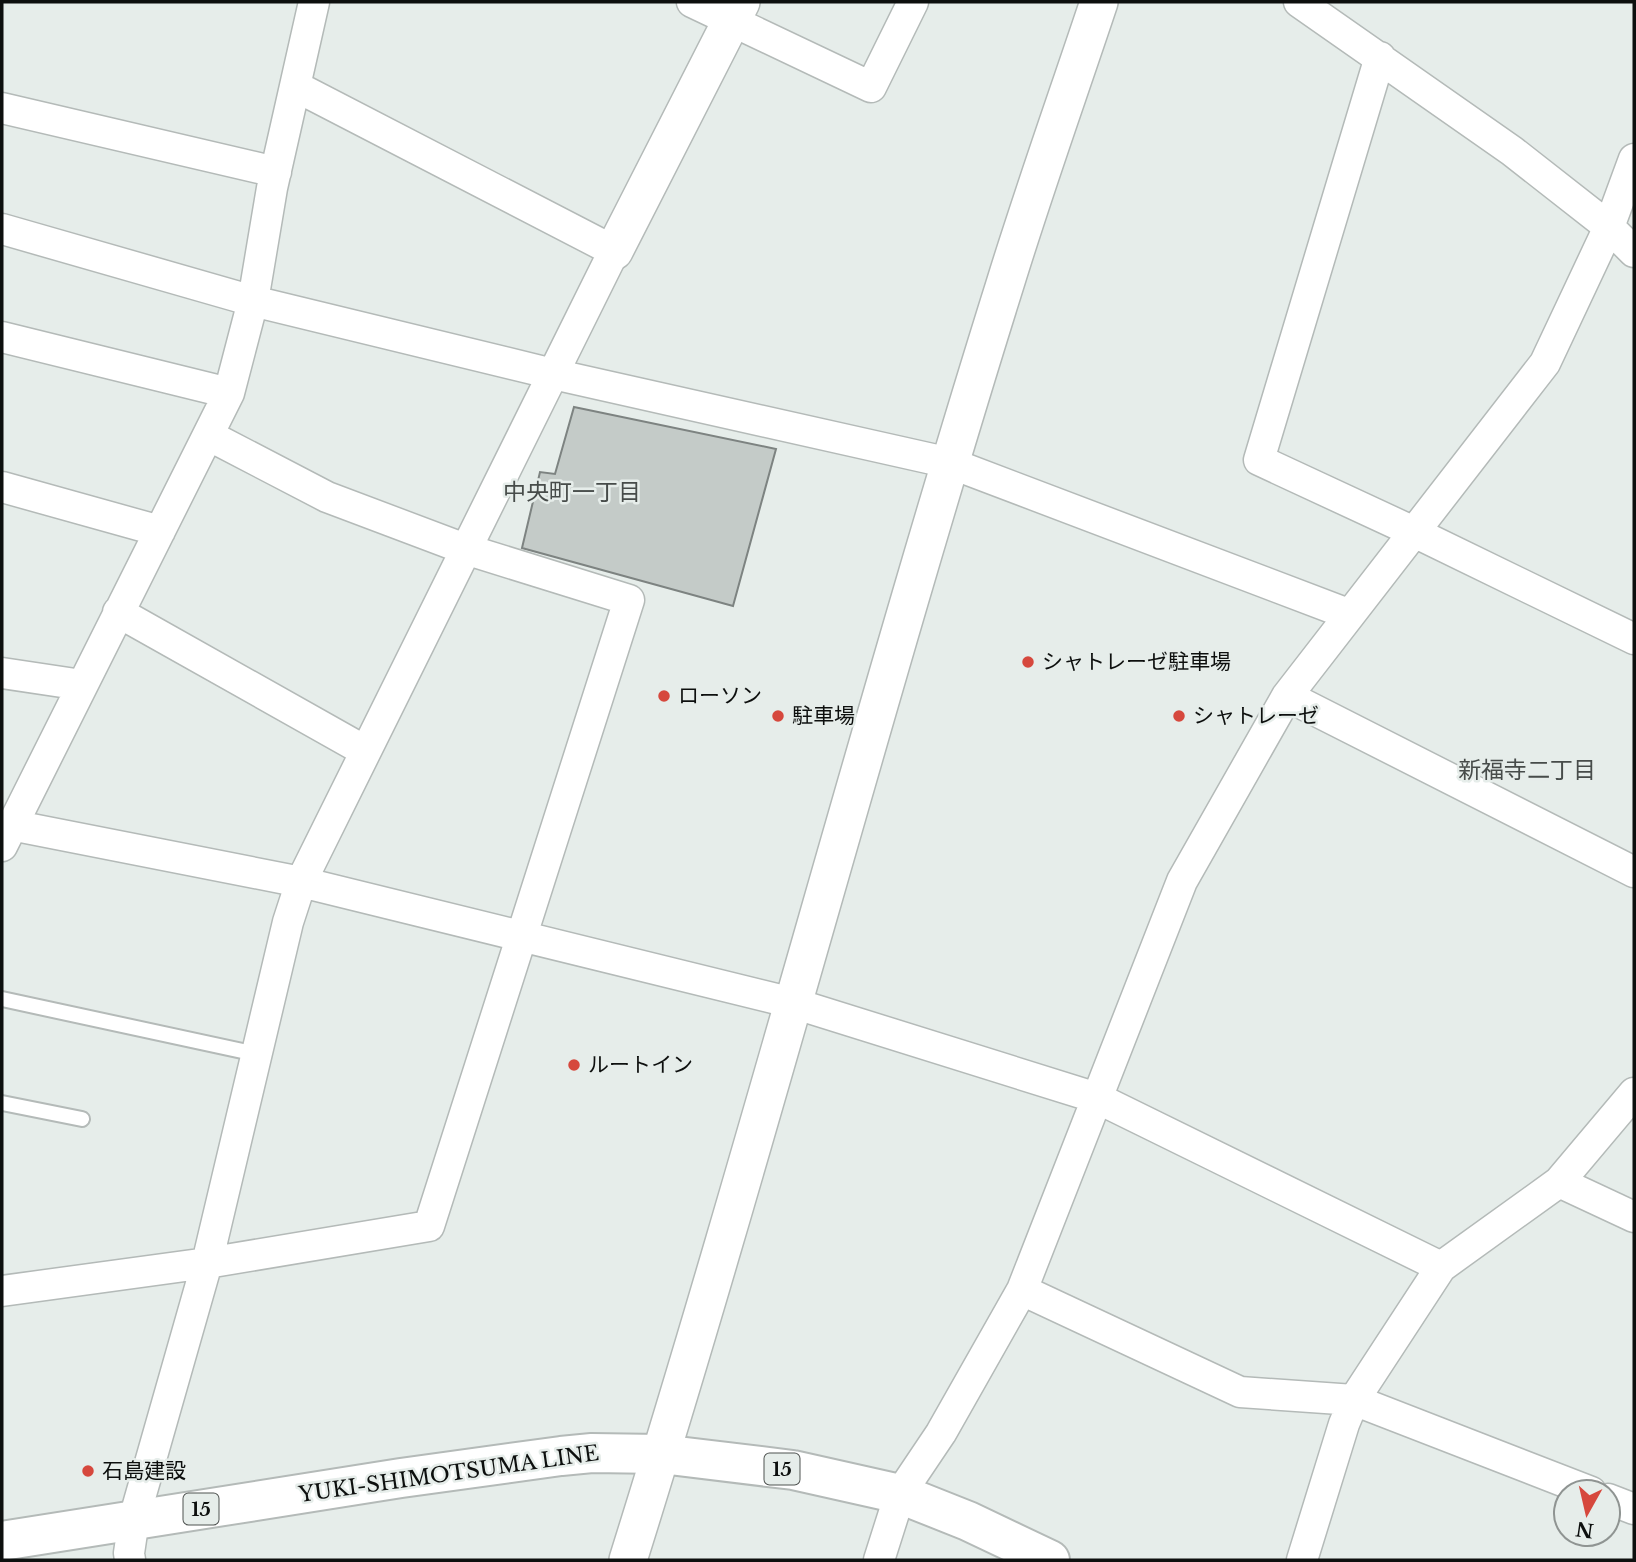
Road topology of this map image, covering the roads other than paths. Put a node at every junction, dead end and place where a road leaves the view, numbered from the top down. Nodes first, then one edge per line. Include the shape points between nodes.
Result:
1 (314, 2) edge
2 (692, 2) edge
3 (913, 2) edge
4 (1100, 2) edge
5 (1299, 2) edge
6 (736, 12) edge
7 (1380, 57) junction
8 (295, 86) junction
9 (2, 108) edge
10 (1634, 159) edge
11 (276, 172) junction
12 (1609, 227) junction
13 (2, 229) edge
14 (614, 251) junction
15 (1634, 252) edge
16 (253, 301) junction
17 (2, 337) edge
18 (553, 374) junction
19 (229, 393) junction
20 (208, 435) junction
21 (950, 463) junction
22 (2, 487) edge
23 (160, 531) junction
24 (1414, 532) junction
25 (465, 549) junction
26 (118, 612) junction
27 (1348, 614) junction
28 (1634, 639) edge
29 (2, 673) edge
30 (82, 685) junction
31 (1287, 696) junction
32 (365, 751) junction
33 (7, 836) edge
34 (1634, 872) edge
35 (301, 882) junction
36 (520, 938) junction
37 (2, 999) edge
38 (793, 1003) junction
39 (256, 1054) junction
40 (1634, 1093) edge
41 (1097, 1098) junction
42 (2, 1103) edge
43 (82, 1119) dead end
44 (1559, 1182) junction
45 (1634, 1217) edge
46 (208, 1262) junction
47 (1441, 1267) junction
48 (1022, 1290) junction
49 (2, 1291) edge
50 (1354, 1400) junction
51 (661, 1454) junction
52 (1555, 1478) edge
53 (900, 1494) junction
54 (134, 1519) junction
55 (2, 1541) edge
56 (130, 1560) edge
57 (628, 1560) edge
58 (880, 1560) edge
59 (1050, 1560) edge
60 (1301, 1560) edge

1 - 8 street
2 - 6 street
3 - 6 street via 871,88
4 - 21 street
5 - 7 street
6 - 14 street
7 - 12 street
7 - 24 street via 1259,460
8 - 11 street
8 - 14 street
9 - 11 street
10 - 12 street
11 - 16 street
12 - 15 street
12 - 24 street via 1545,363
13 - 16 street
14 - 18 street
16 - 18 street
16 - 19 street
17 - 19 street
18 - 21 street
18 - 25 street
19 - 20 street
20 - 23 street
20 - 25 street via 327,497
21 - 27 street
21 - 38 street
22 - 23 street
23 - 26 street
24 - 27 street
24 - 28 street
25 - 32 street
25 - 36 street via 629,600
26 - 30 street
26 - 32 street
27 - 31 street
29 - 30 street
30 - 33 street
31 - 34 street
31 - 41 street via 1182,881
32 - 35 street
33 - 35 street
35 - 36 street
35 - 39 street
36 - 38 street
36 - 46 street via 429,1226
37 - 39 lane
38 - 41 street
38 - 51 street
39 - 46 street
40 - 44 street
41 - 47 street
41 - 48 street
42 - 43 lane
44 - 45 street
44 - 47 street
46 - 49 street
46 - 54 street
47 - 50 street
48 - 50 street via 1240,1392
48 - 53 street via 941,1433
50 - 52 street
50 - 60 street
51 - 53 main road, YUKI-SHIMOTSUMA LINE / 15 via 793,1470
51 - 54 main road, YUKI-SHIMOTSUMA LINE / 15 via 592,1452
51 - 57 street
53 - 58 street
53 - 59 main road, YUKI-SHIMOTSUMA LINE / 15
54 - 55 main road, YUKI-SHIMOTSUMA LINE / 15
54 - 56 street

